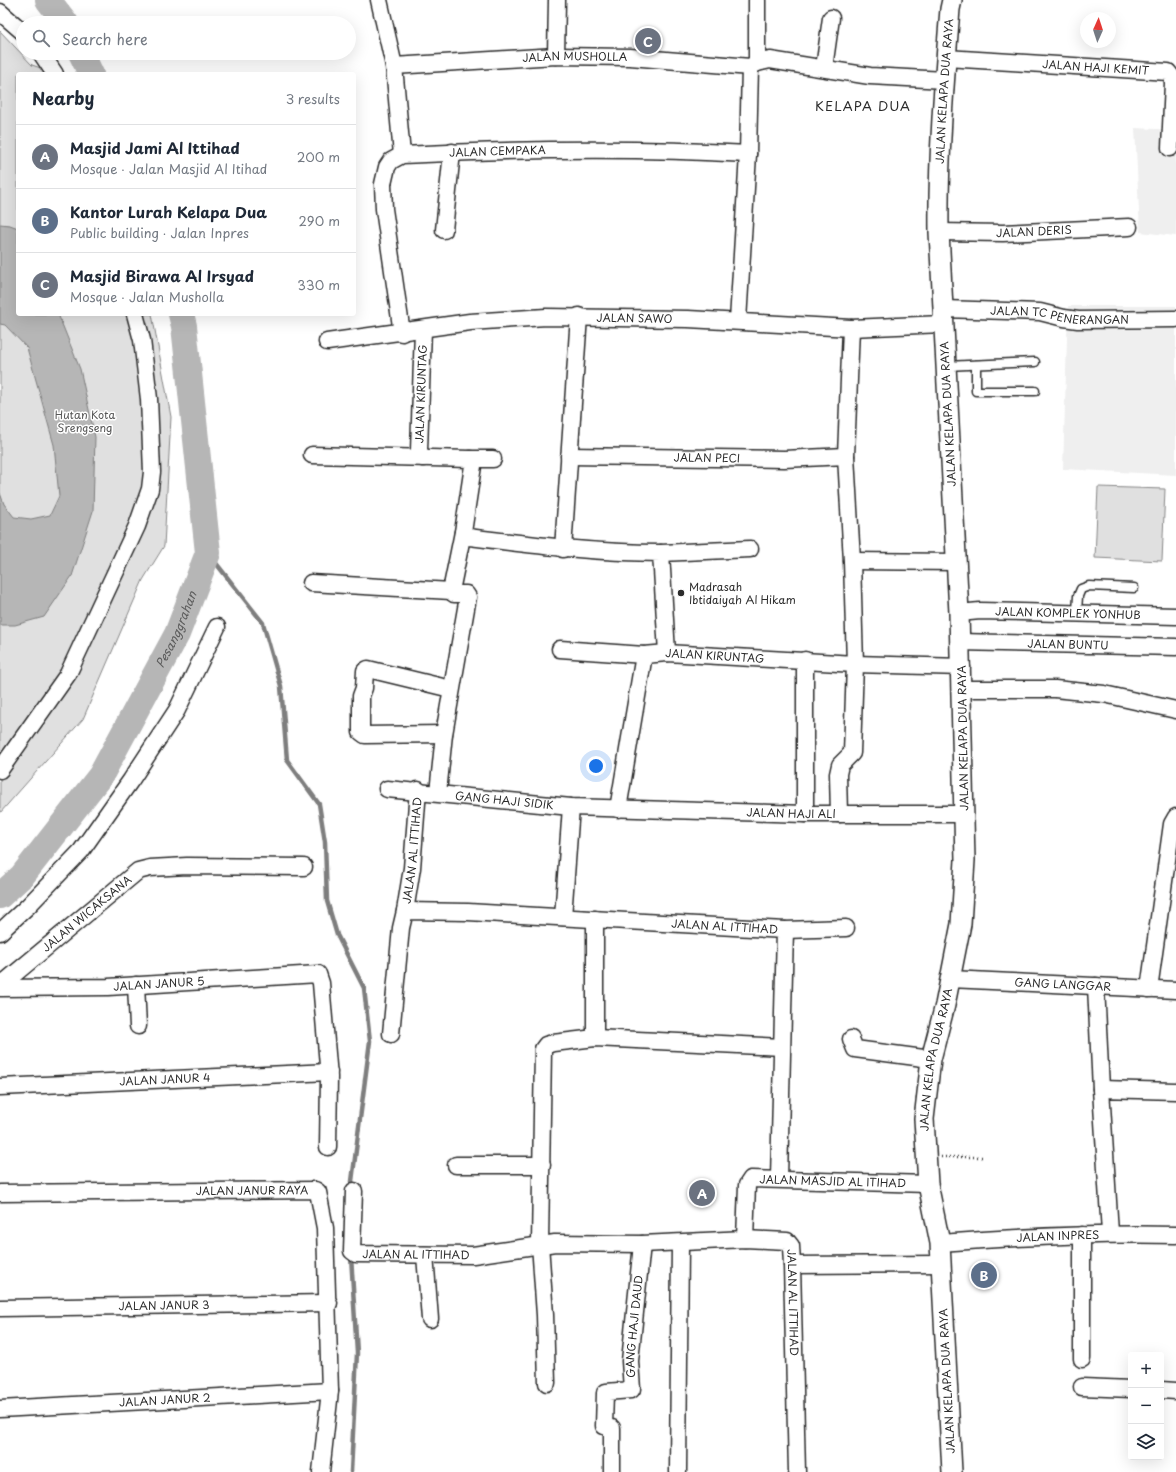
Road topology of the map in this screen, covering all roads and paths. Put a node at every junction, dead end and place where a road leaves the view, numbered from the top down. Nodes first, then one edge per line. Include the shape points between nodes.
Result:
1 (379, 0) edge
2 (557, 0) edge
3 (757, 0) edge
4 (952, 0) edge
5 (0, 12) edge
6 (831, 18) dead end
7 (16, 26) edge
8 (556, 56) junction
9 (946, 58) junction
10 (46, 60) edge
11 (753, 65) junction
12 (394, 66) junction
13 (824, 68) junction
14 (54, 72) edge
15 (944, 80) junction
16 (1170, 148) dead end
17 (452, 152) junction
18 (748, 154) junction
19 (402, 155) junction
20 (1129, 227) dead end
21 (444, 230) dead end
22 (939, 232) junction
23 (136, 316) edge
24 (579, 316) junction
25 (943, 316) junction
26 (1176, 319) edge
27 (738, 321) junction
28 (851, 328) junction
29 (423, 329) junction
30 (402, 333) junction
31 (327, 342) dead end
32 (1035, 362) dead end
33 (976, 365) junction
34 (946, 366) junction
35 (1035, 391) dead end
36 (312, 455) dead end
37 (569, 456) junction
38 (846, 456) junction
39 (423, 458) junction
40 (470, 459) junction
41 (493, 459) dead end
42 (463, 532) junction
43 (562, 549) junction
44 (750, 549) dead end
45 (661, 553) junction
46 (852, 561) junction
47 (957, 562) junction
48 (311, 583) dead end
49 (1134, 588) dead end
50 (451, 591) junction
51 (1076, 612) junction
52 (959, 613) junction
53 (1176, 616) edge
54 (217, 627) dead end
55 (960, 642) junction
56 (1176, 647) edge
57 (560, 649) dead end
58 (667, 653) junction
59 (644, 655) junction
60 (805, 660) junction
61 (855, 664) junction
62 (962, 667) junction
63 (451, 689) junction
64 (962, 689) junction
65 (1176, 710) edge
66 (444, 734) junction
67 (0, 770) edge
68 (387, 789) dead end
69 (418, 790) junction
70 (438, 793) junction
71 (571, 808) junction
72 (618, 809) junction
73 (804, 814) junction
74 (839, 814) junction
75 (964, 814) junction
76 (1176, 817) edge
77 (304, 867) dead end
78 (411, 911) junction
79 (564, 917) junction
80 (595, 919) junction
81 (846, 928) dead end
82 (785, 930) junction
83 (0, 932) edge
84 (950, 979) junction
85 (136, 985) junction
86 (1096, 986) junction
87 (0, 987) edge
88 (1149, 989) junction
89 (1176, 990) edge
90 (138, 1026) dead end
91 (391, 1034) dead end
92 (595, 1038) junction
93 (851, 1039) dead end
94 (782, 1047) junction
95 (931, 1059) junction
96 (329, 1072) junction
97 (0, 1087) edge
98 (1101, 1090) junction
99 (1176, 1091) edge
100 (328, 1147) dead end
101 (927, 1157) junction
102 (983, 1157) dead end
103 (456, 1165) dead end
104 (542, 1165) junction
105 (779, 1179) junction
106 (928, 1184) junction
107 (354, 1191) dead end
108 (0, 1193) edge
109 (1110, 1233) junction
110 (1082, 1235) junction
111 (1176, 1235) edge
112 (745, 1239) junction
113 (680, 1243) junction
114 (940, 1243) junction
115 (540, 1244) junction
116 (642, 1244) junction
117 (425, 1254) junction
118 (941, 1264) junction
119 (792, 1265) junction
120 (329, 1304) junction
121 (0, 1308) edge
122 (430, 1319) dead end
123 (1082, 1359) dead end
124 (547, 1383) dead end
125 (1082, 1387) dead end
126 (1128, 1389) edge
127 (1164, 1390) edge
128 (330, 1391) junction
129 (1176, 1391) edge
130 (0, 1409) edge
131 (321, 1472) edge
132 (612, 1472) edge
133 (678, 1472) edge
134 (797, 1472) edge
135 (952, 1472) edge

1 - 12 street
2 - 8 street
3 - 11 street
4 - 9 street, JALAN KELAPA DUA RAYA
5 - 7 street
6 - 13 street
8 - 11 street, JALAN MUSHOLLA via 630,57
8 - 12 street, JALAN MUSHOLLA
9 - 15 street, JALAN KELAPA DUA RAYA
9 - 16 street, JALAN HAJI KEMIT via 1168,72 1173,83
10 - 14 street
11 - 13 street, JALAN MUSHOLLA via 770,60
11 - 18 street
12 - 19 street
13 - 15 street, JALAN MUSHOLLA via 870,76
15 - 22 street, JALAN KELAPA DUA RAYA
17 - 18 street, JALAN CEMPAKA via 667,149
17 - 19 street, JALAN CEMPAKA
17 - 21 street
18 - 27 street
19 - 30 street via 391,161 387,167 383,184 385,216
20 - 22 street, JALAN DERIS via 1003,233
22 - 25 street, JALAN KELAPA DUA RAYA
23 - 67 street via 142,340 149,399 152,472 148,495 137,526 68,674
24 - 27 street, JALAN SAWO
24 - 29 street, JALAN SAWO via 494,319
24 - 37 street
25 - 26 street, JALAN TC PENERANGAN via 1040,312 1078,320
25 - 28 street, JALAN SAWO
25 - 34 street, JALAN KELAPA DUA RAYA
27 - 28 street, JALAN SAWO
28 - 38 street
29 - 30 street, JALAN SAWO
29 - 39 street, JALAN KIRUNTAG via 419,452
30 - 31 street, JALAN SAWO
32 - 33 lane
33 - 34 lane
33 - 35 lane via 976,391
34 - 47 street, JALAN KELAPA DUA RAYA
36 - 39 street, JALAN KIRUNTAG
37 - 38 street, JALAN PECI via 784,459
37 - 43 street
38 - 46 street
39 - 40 street, JALAN KIRUNTAG
40 - 41 street, JALAN KIRUNTAG
40 - 42 street via 472,466
42 - 43 street via 469,537
42 - 50 street
43 - 45 street
44 - 45 street
45 - 58 street, JALAN KIRUNTAG
46 - 47 street
46 - 61 street
47 - 52 street, JALAN KELAPA DUA RAYA
48 - 50 street
49 - 51 lane via 1089,586 1081,589
50 - 63 street via 454,594 466,594 468,597
51 - 52 street, JALAN KOMPLEK YONHUB via 980,610
51 - 53 street, JALAN KOMPLEK YONHUB
52 - 55 street, JALAN KELAPA DUA RAYA
54 - 83 street via 177,710 131,780 80,851
55 - 56 street, JALAN BUNTU
55 - 62 street, JALAN KELAPA DUA RAYA
57 - 59 street
58 - 59 street
58 - 60 street, JALAN KIRUNTAG
59 - 72 street
60 - 61 street, JALAN KIRUNTAG
60 - 73 street
61 - 62 street, JALAN KIRUNTAG
61 - 74 street via 852,753 840,765 838,774
62 - 64 street, JALAN KELAPA DUA RAYA
63 - 66 street
63 - 66 street via 368,669 365,671 361,696 361,732 365,735
64 - 65 street via 1055,689 1104,694
64 - 75 street, JALAN KELAPA DUA RAYA
66 - 70 street
68 - 69 street, GANG HAJI SIDIK
69 - 70 street, GANG HAJI SIDIK
69 - 78 street, JALAN AL ITTIHAD
70 - 71 street, GANG HAJI SIDIK
71 - 72 street, JALAN HAJI ALI
71 - 79 street
72 - 73 street, JALAN HAJI ALI
73 - 74 street, JALAN HAJI ALI
74 - 75 street, JALAN HAJI ALI
75 - 84 street, JALAN KELAPA DUA RAYA via 965,860 961,924
76 - 88 street via 1172,824
77 - 87 street, JALAN WICAKSANA via 187,866 138,871
78 - 79 street, JALAN AL ITTIHAD
78 - 91 street via 401,928
79 - 80 street, JALAN AL ITTIHAD
80 - 82 street, JALAN AL ITTIHAD
80 - 92 street
81 - 82 street
82 - 94 street, JALAN AL ITTIHAD
84 - 86 street, GANG LANGGAR
84 - 95 street, JALAN KELAPA DUA RAYA
85 - 87 street, JALAN JANUR 5
85 - 90 street
85 - 96 street, JALAN JANUR 5 via 318,974
86 - 88 street, GANG LANGGAR
86 - 98 street
88 - 89 street, GANG LANGGAR
92 - 94 street
92 - 104 street via 553,1043 543,1049
93 - 95 street via 855,1049
94 - 105 street, JALAN AL ITTIHAD
95 - 101 street, JALAN KELAPA DUA RAYA via 924,1119
96 - 97 street, JALAN JANUR 4
96 - 100 street
98 - 99 street
98 - 109 street
101 - 102 path
101 - 106 street, JALAN KELAPA DUA RAYA
103 - 104 street
104 - 115 street
105 - 106 street, JALAN MASJID AL ITIHAD
105 - 112 street, JALAN MASJID AL ITIHAD via 749,1181
106 - 114 street, JALAN KELAPA DUA RAYA
107 - 117 street, JALAN AL ITTIHAD via 353,1253
108 - 120 street, JALAN JANUR RAYA via 315,1190 320,1195 325,1228
109 - 110 street, JALAN INPRES
109 - 111 street, JALAN INPRES
110 - 114 street, JALAN INPRES
110 - 123 street
112 - 113 street, JALAN AL ITTIHAD
112 - 119 street, JALAN AL ITTIHAD via 787,1241 791,1246
113 - 116 street, JALAN AL ITTIHAD
113 - 133 street
114 - 118 street, JALAN KELAPA DUA RAYA
115 - 116 street, JALAN AL ITTIHAD
115 - 117 street, JALAN AL ITTIHAD via 473,1255
115 - 124 street
116 - 132 street, GANG HAJI DAUD via 630,1361 632,1389 605,1393 604,1426 612,1428
117 - 122 street
118 - 119 street
118 - 135 street, JALAN KELAPA DUA RAYA
119 - 134 street, JALAN AL ITTIHAD
120 - 121 street, JALAN JANUR 3
120 - 128 street, JALAN JANUR RAYA
125 - 126 street
127 - 129 street
128 - 130 street, JALAN JANUR 2
128 - 131 street, JALAN JANUR RAYA

